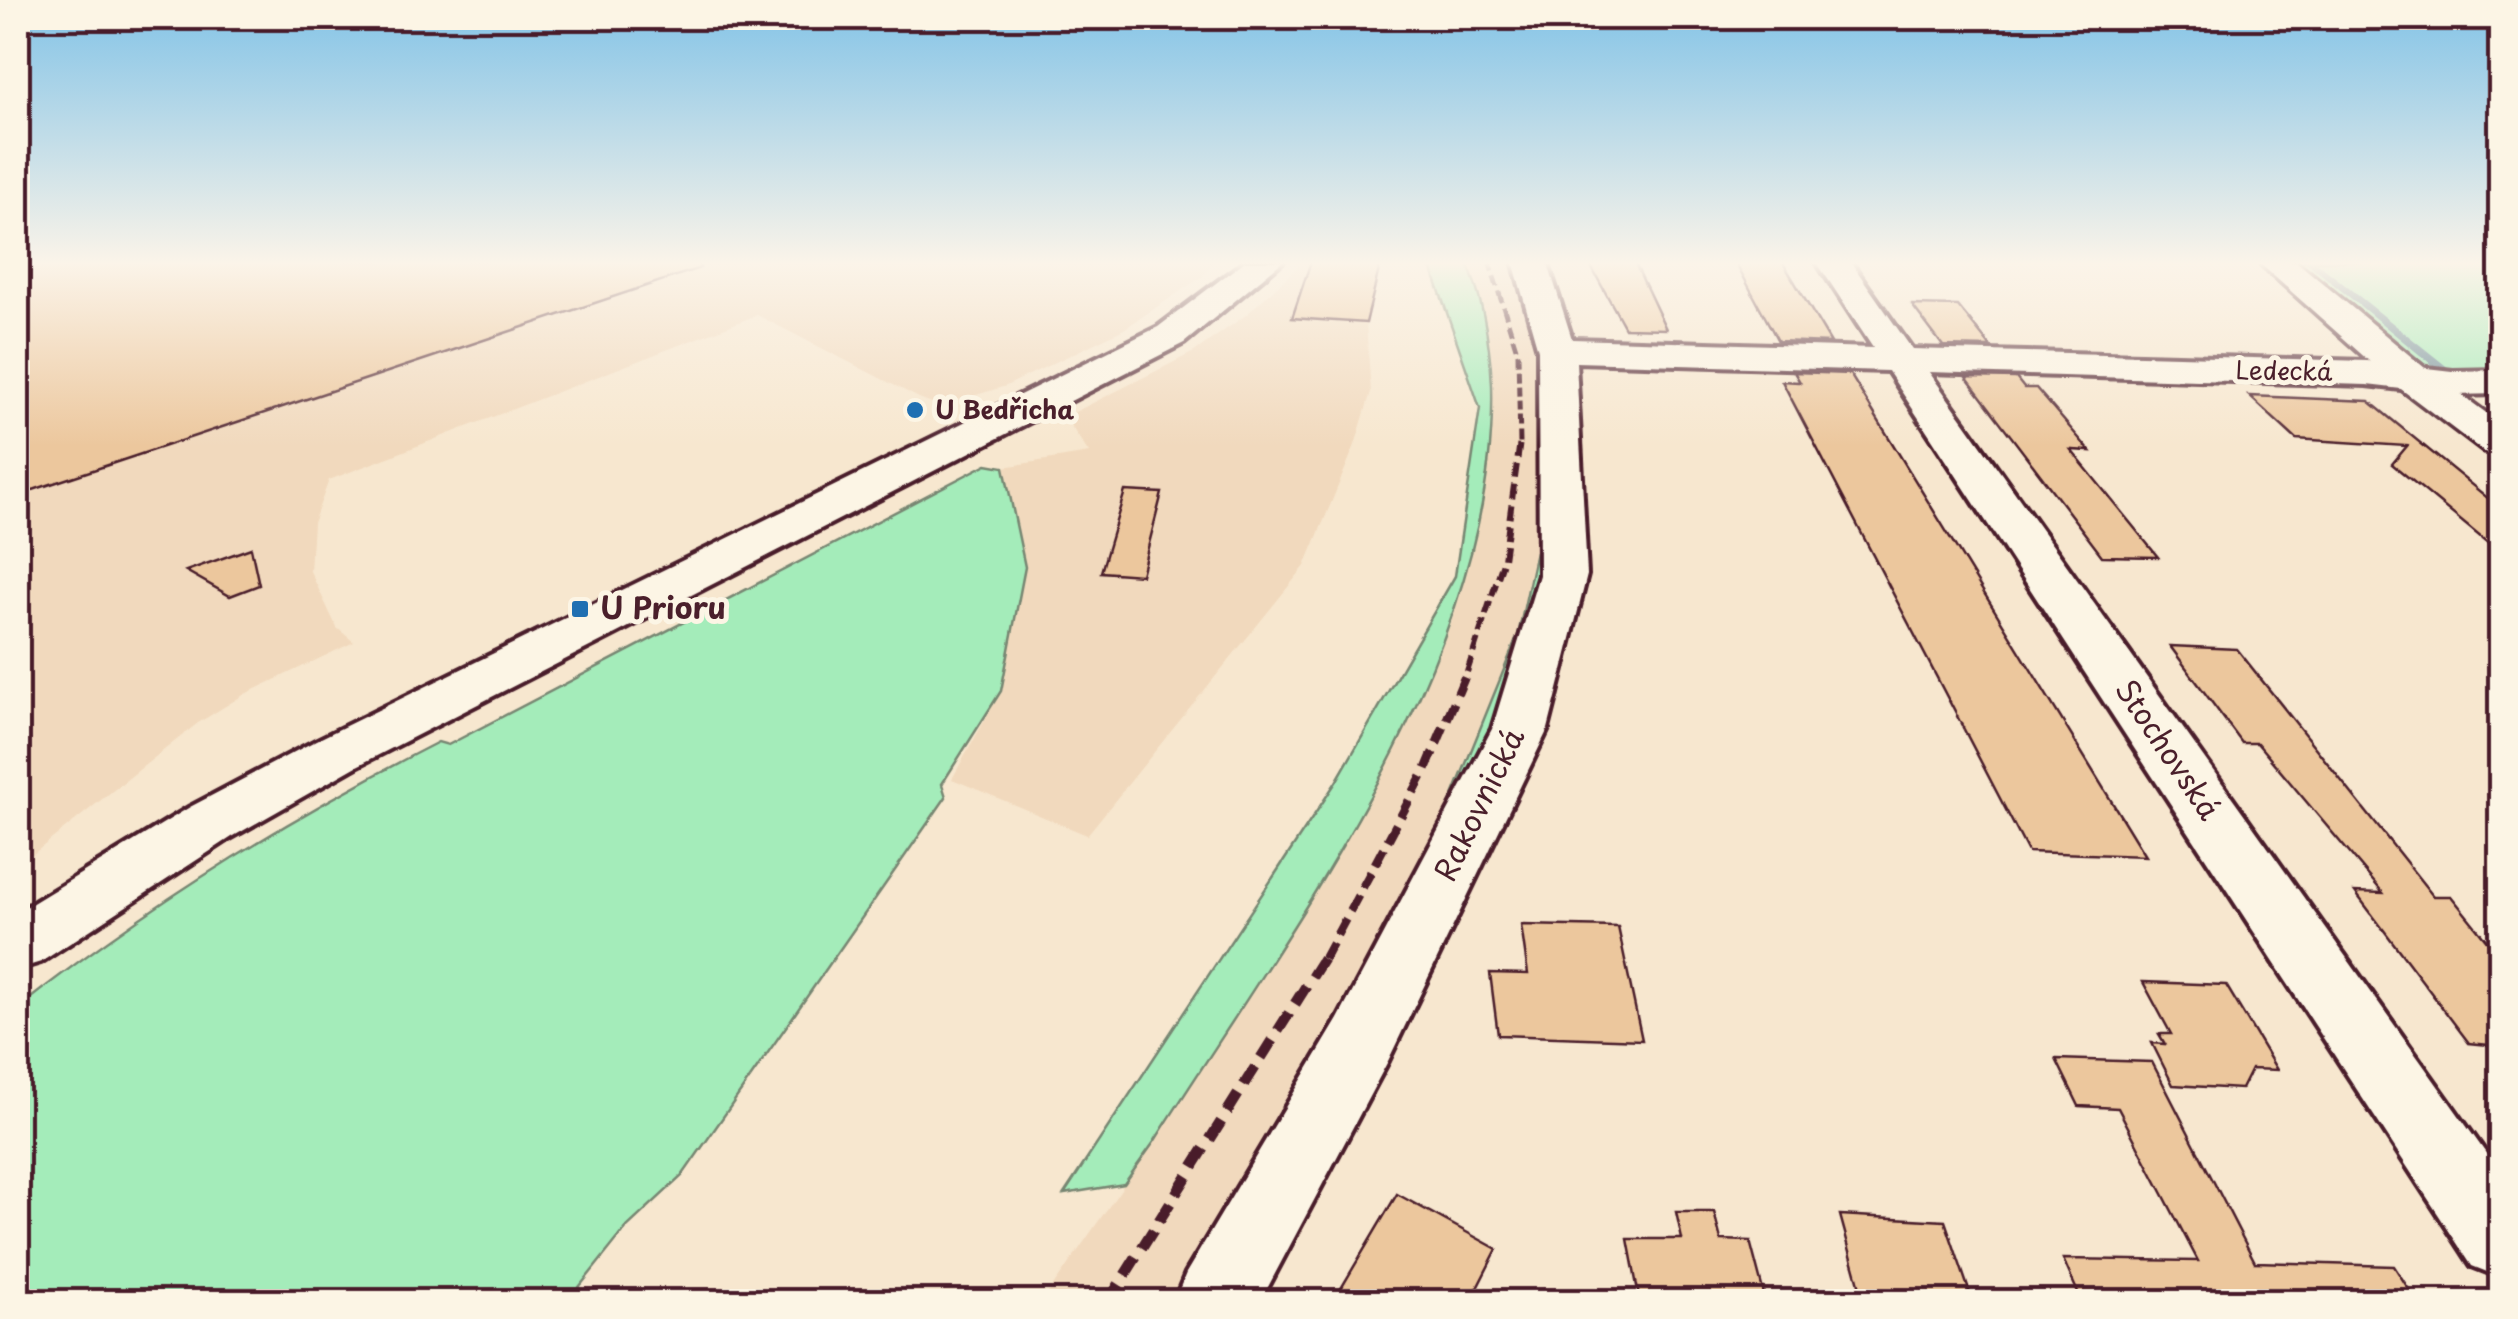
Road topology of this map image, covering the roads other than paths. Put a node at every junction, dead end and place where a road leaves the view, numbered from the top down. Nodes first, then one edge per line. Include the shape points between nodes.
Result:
1 (1187, 323) edge
2 (1549, 323) edge
3 (1875, 323) edge
4 (2347, 323) edge
5 (1557, 350) junction
6 (1902, 362) junction
7 (2411, 377) junction
8 (2480, 383) edge
9 (2500, 443) edge
10 (18, 944) edge
11 (2500, 1239) edge
12 (1215, 1302) edge

1 - 10 street via 336,753 210,822
2 - 5 street, Rakovnická
3 - 6 street, Stochovská
4 - 7 street
5 - 6 street, Ledecká
5 - 12 street, Rakovnická via 1563,575 1520,728 1362,1040
6 - 7 street, Ledecká
6 - 11 street, Stochovská
7 - 8 street, Ledecká
7 - 9 street

